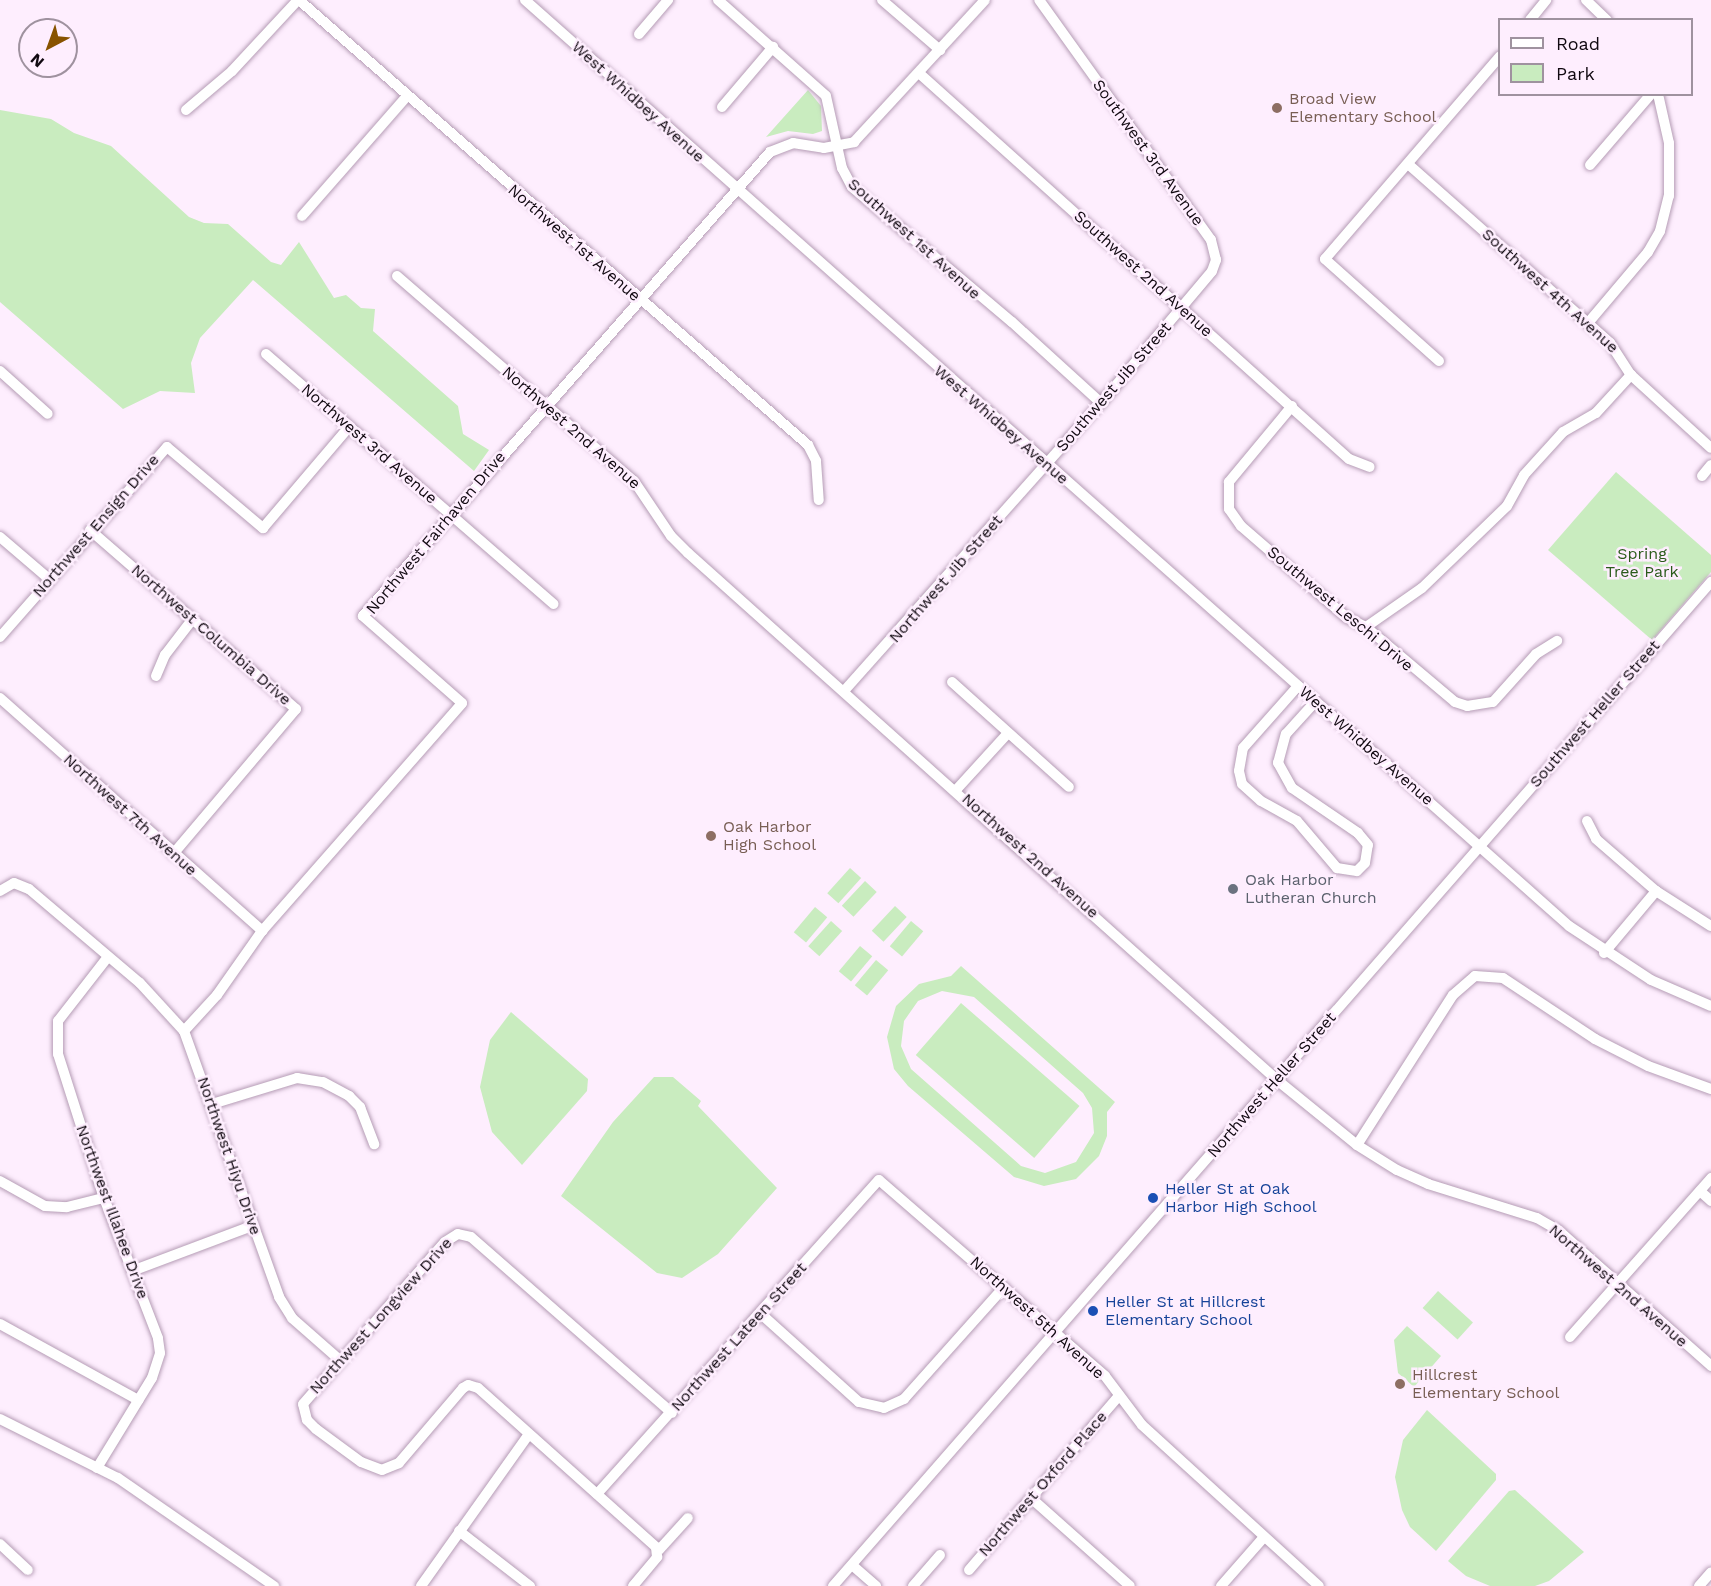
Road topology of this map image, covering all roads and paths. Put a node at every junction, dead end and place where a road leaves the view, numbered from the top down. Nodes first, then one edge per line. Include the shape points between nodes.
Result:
1 (298, 0) edge
2 (525, 0) edge
3 (668, 0) edge
4 (718, 0) edge
5 (882, 0) edge
6 (985, 0) edge
7 (1039, 0) edge
8 (1546, 0) edge
9 (1586, 0) edge
10 (1532, 18) edge
11 (1605, 18) edge
12 (639, 34) dead end
13 (773, 47) junction
14 (940, 50) junction
15 (1498, 58) edge
16 (920, 74) junction
17 (407, 96) junction
18 (1649, 96) edge
19 (1658, 96) edge
20 (722, 107) dead end
21 (186, 110) dead end
22 (839, 147) junction
23 (1408, 164) junction
24 (1590, 165) dead end
25 (736, 192) junction
26 (302, 216) dead end
27 (397, 276) dead end
28 (640, 301) junction
29 (1181, 309) junction
30 (1588, 323) junction
31 (266, 354) dead end
32 (1439, 361) dead end
33 (0, 371) edge
34 (1631, 375) junction
35 (1101, 403) junction
36 (547, 405) junction
37 (1292, 406) junction
38 (48, 414) dead end
39 (348, 428) junction
40 (1711, 448) edge
41 (1046, 465) junction
42 (1711, 465) edge
43 (1370, 467) dead end
44 (1702, 476) dead end
45 (819, 500) dead end
46 (451, 514) junction
47 (90, 531) junction
48 (0, 537) edge
49 (48, 579) junction
50 (1710, 585) edge
51 (554, 604) dead end
52 (192, 620) junction
53 (1366, 627) junction
54 (0, 637) edge
55 (1557, 640) dead end
56 (156, 676) dead end
57 (952, 682) dead end
58 (1298, 686) junction
59 (844, 691) junction
60 (0, 698) edge
61 (1315, 702) junction
62 (1008, 733) junction
63 (1069, 787) dead end
64 (956, 790) junction
65 (1587, 821) dead end
66 (1480, 846) junction
67 (173, 854) junction
68 (0, 891) edge
69 (1656, 891) junction
70 (1711, 927) edge
71 (262, 931) junction
72 (1604, 953) junction
73 (107, 958) junction
74 (1711, 1006) edge
75 (184, 1031) junction
76 (1277, 1080) junction
77 (1711, 1089) edge
78 (212, 1104) junction
79 (374, 1144) dead end
80 (1357, 1145) junction
81 (1711, 1178) edge
82 (879, 1180) joint
83 (0, 1181) edge
84 (1700, 1191) junction
85 (104, 1198) junction
86 (1711, 1201) edge
87 (252, 1226) junction
88 (132, 1272) junction
89 (1618, 1284) junction
90 (1004, 1287) junction
91 (760, 1313) junction
92 (0, 1324) edge
93 (1055, 1333) junction
94 (1570, 1337) dead end
95 (342, 1360) junction
96 (1711, 1366) edge
97 (1118, 1397) junction
98 (138, 1400) junction
99 (672, 1413) junction
100 (0, 1419) edge
101 (529, 1434) junction
102 (97, 1468) junction
103 (597, 1494) junction
104 (1031, 1498) junction
105 (688, 1518) dead end
106 (459, 1531) junction
107 (1264, 1537) junction
108 (0, 1544) edge
109 (659, 1550) junction
110 (940, 1556) dead end
111 (852, 1565) junction
112 (28, 1570) dead end
113 (969, 1570) dead end
114 (1711, 1572) edge
115 (274, 1586) edge
116 (421, 1586) edge
117 (530, 1586) edge
118 (633, 1586) edge
119 (833, 1586) edge
120 (876, 1586) edge
121 (913, 1586) edge
122 (1130, 1586) edge
123 (1221, 1586) edge
124 (1319, 1586) edge
125 (1699, 1586) edge

1 - 17 street, Northwest 1st Avenue
1 - 21 street via 232,71
2 - 25 street, West Whidbey Avenue
3 - 12 street
4 - 13 street, Southwest 1st Avenue
5 - 14 street
6 - 14 street
7 - 29 street, Southwest 3rd Avenue via 1211,240 1216,260 1212,271
8 - 10 street
9 - 11 street
13 - 20 street
13 - 22 street, Southwest 1st Avenue via 826,96
14 - 16 street
15 - 23 street
16 - 22 street via 862,136
16 - 29 street, Southwest 2nd Avenue
17 - 26 street
17 - 28 street, Northwest 1st Avenue
18 - 24 street
19 - 30 street via 1669,143 1669,196 1660,231 1648,252
22 - 25 street, Northwest Fairhaven Drive via 782,144
22 - 35 street, Southwest 1st Avenue via 842,168 852,187
23 - 30 street, Southwest 4th Avenue
23 - 32 street via 1325,259
25 - 28 street, Northwest Fairhaven Drive
25 - 41 street, West Whidbey Avenue
27 - 36 street, Northwest 2nd Avenue
28 - 36 street, Northwest Fairhaven Drive
28 - 45 street, Northwest 1st Avenue via 808,445 816,461
29 - 35 street, Southwest Jib Street
29 - 37 street, Southwest 2nd Avenue
30 - 34 street, Southwest 4th Avenue via 1611,343
31 - 39 street, Northwest 3rd Avenue
33 - 38 street
34 - 40 street, Southwest 4th Avenue
34 - 53 street via 1596,413 1563,432 1524,475 1507,506 1422,588
35 - 41 street, Southwest Jib Street
36 - 46 street, Northwest Fairhaven Drive
36 - 59 street, Northwest 2nd Avenue via 641,488 677,543
37 - 43 street, Southwest 2nd Avenue via 1349,459
37 - 53 street, Southwest Leschi Drive via 1235,473 1226,495 1229,509 1241,526 1346,617
39 - 46 street, Northwest 3rd Avenue
39 - 47 street, Northwest Ensign Drive via 264,528 166,447
41 - 58 street, West Whidbey Avenue
41 - 59 street, Northwest Jib Street
42 - 44 street
46 - 51 street, Northwest 3rd Avenue
46 - 71 street, Northwest Fairhaven Drive via 363,616 462,703
47 - 49 street, Northwest Ensign Drive
47 - 52 street, Northwest Columbia Drive
48 - 49 street
49 - 54 street, Northwest Ensign Drive
50 - 66 street, Southwest Heller Street
52 - 56 street via 165,655
52 - 67 street, Northwest Columbia Drive via 296,709
53 - 55 street, Southwest Leschi Drive via 1443,696 1467,706 1493,702 1536,654
57 - 62 street
58 - 61 street, West Whidbey Avenue
58 - 61 street via 1243,748 1239,771 1242,784 1262,801 1298,821 1337,868 1358,871 1365,863 1368,845 1358,833 1292,788 1278,763 1286,734
59 - 64 street, Northwest 2nd Avenue
60 - 67 street, Northwest 7th Avenue
61 - 66 street, West Whidbey Avenue
62 - 63 street
62 - 64 street
64 - 76 street, Northwest 2nd Avenue
65 - 69 street via 1596,839
66 - 72 street, West Whidbey Avenue
66 - 76 street, Northwest Heller Street
67 - 71 street, Northwest 7th Avenue
68 - 73 street, Northwest Hiyu Drive via 14,883 29,889
69 - 70 street
69 - 72 street
71 - 75 street, Northwest Fairhaven Drive via 217,995
72 - 74 street, West Whidbey Avenue via 1651,980
73 - 75 street, Northwest Hiyu Drive via 152,994
73 - 85 street, Northwest Illahee Drive via 64,1011 56,1032 58,1054
75 - 78 street, Northwest Hiyu Drive
76 - 80 street, Northwest 2nd Avenue
76 - 93 street, Northwest Heller Street
77 - 80 street via 1648,1066 1595,1039 1503,978 1488,974 1469,980 1453,995
78 - 79 street via 297,1078 323,1082 360,1107
78 - 87 street, Northwest Hiyu Drive
80 - 89 street, Northwest 2nd Avenue via 1428,1184 1537,1218 1558,1230
81 - 84 street
82 - 90 street, Northwest 5th Avenue
82 - 91 street, Northwest Lateen Street
83 - 85 street via 45,1206 67,1207
84 - 86 street
84 - 89 street
85 - 88 street, Northwest Illahee Drive
87 - 88 street
87 - 95 street, Northwest Hiyu Drive via 285,1310
88 - 98 street, Northwest Illahee Drive via 160,1353 152,1378
89 - 94 street
89 - 96 street, Northwest 2nd Avenue
90 - 91 street via 904,1399 884,1408 859,1402
90 - 93 street, Northwest 5th Avenue
91 - 99 street, Northwest Lateen Street
92 - 98 street
93 - 97 street, Northwest 5th Avenue via 1105,1377
93 - 111 street, Northwest Heller Street
95 - 99 street, Northwest Longview Drive via 444,1242 465,1234
95 - 101 street, Northwest Longview Drive via 308,1397 303,1412 316,1429 370,1467 382,1470 399,1463 468,1385 478,1388
97 - 104 street, Northwest Oxford Place
97 - 107 street, Northwest 5th Avenue via 1142,1425
98 - 102 street, Northwest Illahee Drive
99 - 103 street, Northwest Lateen Street
100 - 102 street
101 - 103 street
101 - 106 street
102 - 115 street via 161,1505
103 - 109 street
104 - 113 street, Northwest Oxford Place
104 - 122 street
105 - 109 street
106 - 116 street
106 - 117 street
107 - 123 street
107 - 124 street, Northwest 5th Avenue
108 - 112 street
109 - 118 street
110 - 121 street
111 - 119 street, Northwest Heller Street
111 - 120 street
114 - 125 street

